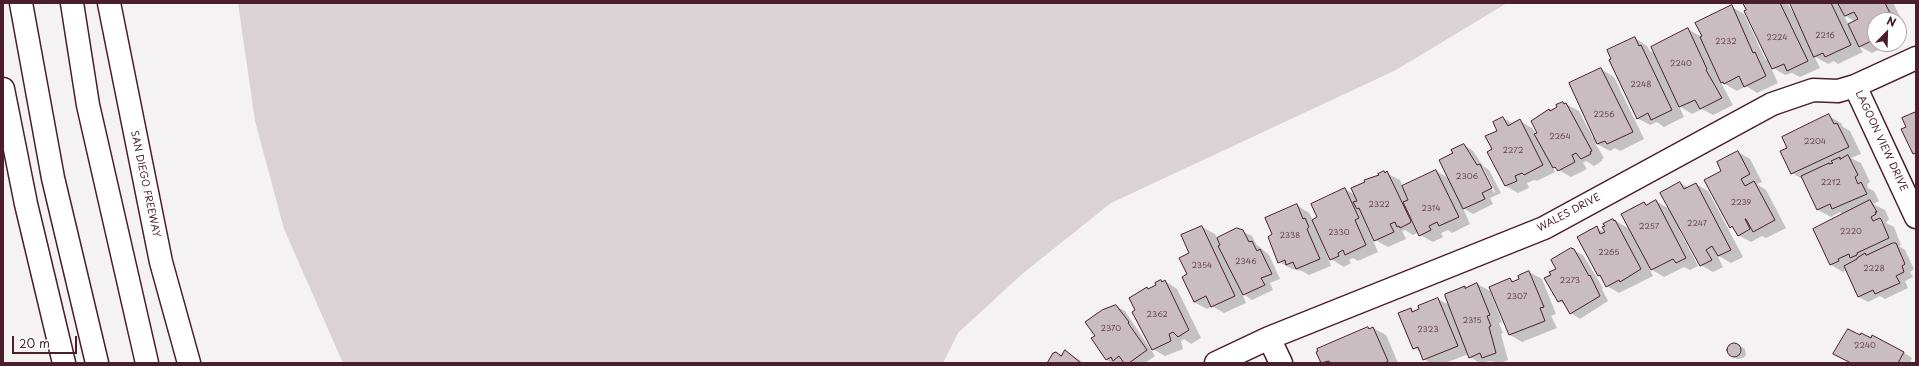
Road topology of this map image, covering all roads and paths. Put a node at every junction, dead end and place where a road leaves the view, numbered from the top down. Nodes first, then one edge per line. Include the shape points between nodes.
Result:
1 (21, 3) edge
2 (72, 3) edge
3 (109, 3) edge
4 (1916, 58) edge
5 (1855, 86) junction
6 (3, 89) edge
7 (1916, 217) edge
8 (1269, 338) junction
9 (64, 363) edge
10 (97, 363) edge
11 (147, 363) edge
12 (189, 363) edge
13 (1216, 363) edge
14 (1281, 363) edge

1 - 10 main road via 53,178
2 - 11 main road via 88,105
3 - 12 main road, SAN DIEGO FREEWAY via 161,262
4 - 5 main road, WALES DRIVE
5 - 7 main road, LAGOON VIEW DRIVE
5 - 8 main road, WALES DRIVE via 1838,91 1813,90 1772,104 1544,228
6 - 9 main road via 26,204
8 - 13 main road, WALES DRIVE
8 - 14 main road

